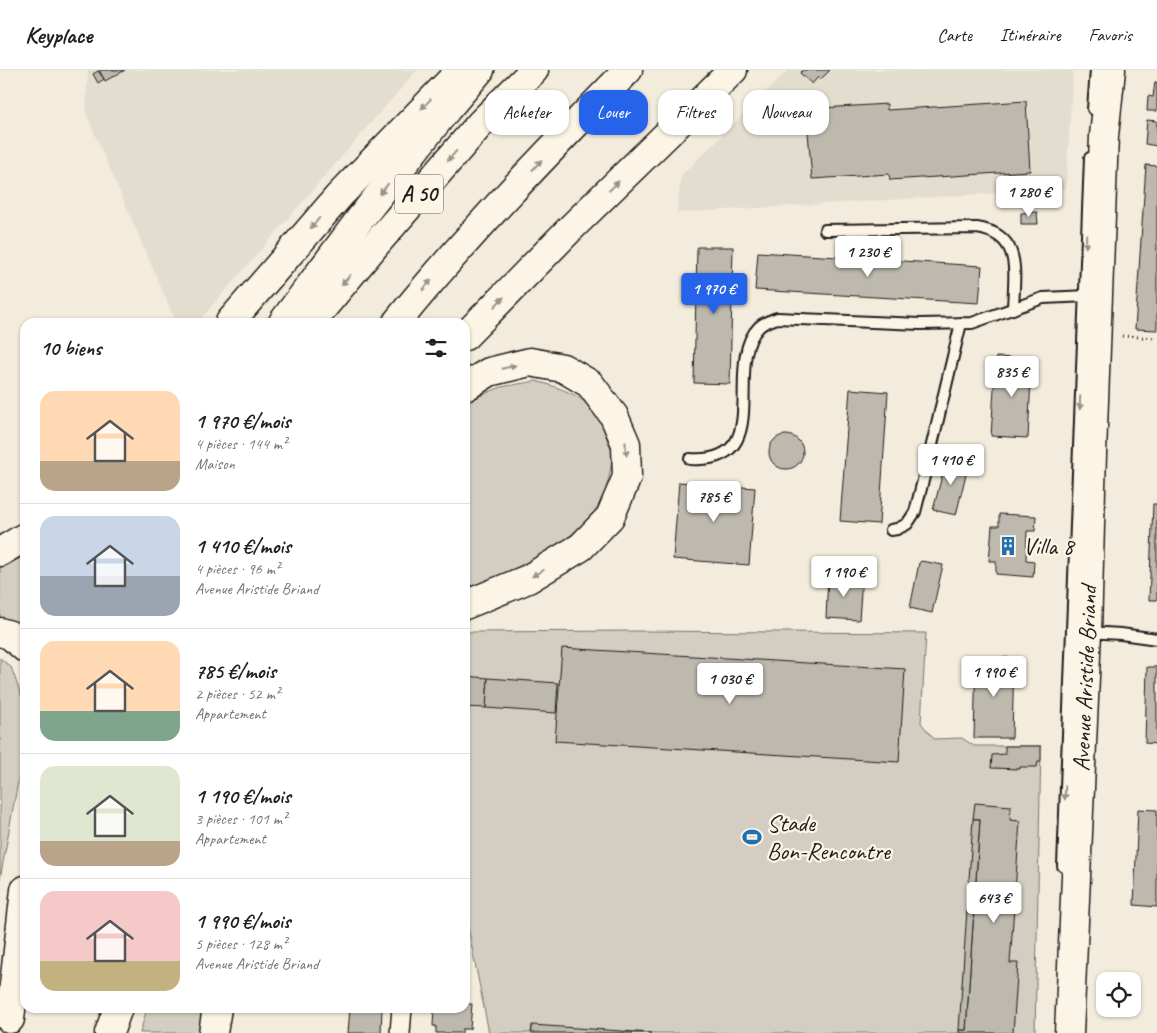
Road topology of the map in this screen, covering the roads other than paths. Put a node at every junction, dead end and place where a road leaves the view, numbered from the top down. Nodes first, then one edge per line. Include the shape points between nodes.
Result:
1 (460, 70) edge
2 (480, 70) edge
3 (534, 70) edge
4 (628, 70) edge
5 (733, 70) edge
6 (1096, 70) edge
7 (1111, 70) edge
8 (1125, 70) edge
9 (1100, 115) junction
10 (1091, 145) dead end
11 (825, 230) dead end
12 (1091, 296) junction
13 (1013, 309) junction
14 (233, 318) edge
15 (285, 318) edge
16 (314, 318) edge
17 (400, 318) edge
18 (961, 323) junction
19 (470, 331) edge
20 (470, 384) edge
21 (690, 458) dead end
22 (891, 530) dead end
23 (20, 540) edge
24 (0, 552) edge
25 (470, 603) edge
26 (0, 632) edge
27 (1087, 632) junction
28 (1157, 639) edge
29 (20, 644) edge
30 (1062, 878) dead end
31 (20, 930) edge
32 (20, 979) edge
33 (99, 1013) edge
34 (116, 1013) edge
35 (216, 1013) edge
36 (402, 1013) edge
37 (8, 1026) edge
38 (95, 1033) edge
39 (109, 1033) edge
40 (213, 1033) edge
41 (400, 1033) edge
42 (1069, 1033) edge

1 -> 14 main road via 339,196
2 -> 15 main road
3 -> 16 main road, A 50 via 481,123
17 -> 4 main road via 429,282
19 -> 5 main road
6 - 9 lane
7 - 9 main road, Avenue Aristide Briand
8 - 9 main road, Avenue Aristide Briand
9 - 12 main road, Avenue Aristide Briand via 1104,136
10 -> 12 lane
11 - 13 lane via 989,230 998,234 1012,251
12 - 13 lane via 1043,298
12 - 27 main road, Avenue Aristide Briand via 1096,335
12 -> 30 lane
13 - 18 lane via 972,323
18 - 21 lane via 776,318 766,322 759,327 746,356 742,421 736,443 713,457
18 - 22 lane via 914,512 907,524
20 -> 25 main road via 489,372 530,362 563,368 590,384 614,416 626,444 627,477 610,517 581,547 528,578
23 - 24 main road
26 - 29 main road
27 - 28 lane
27 - 42 main road, Avenue Aristide Briand
31 - 37 main road
32 - 37 main road
33 - 38 main road
34 - 39 main road
35 - 40 main road
36 - 41 street

